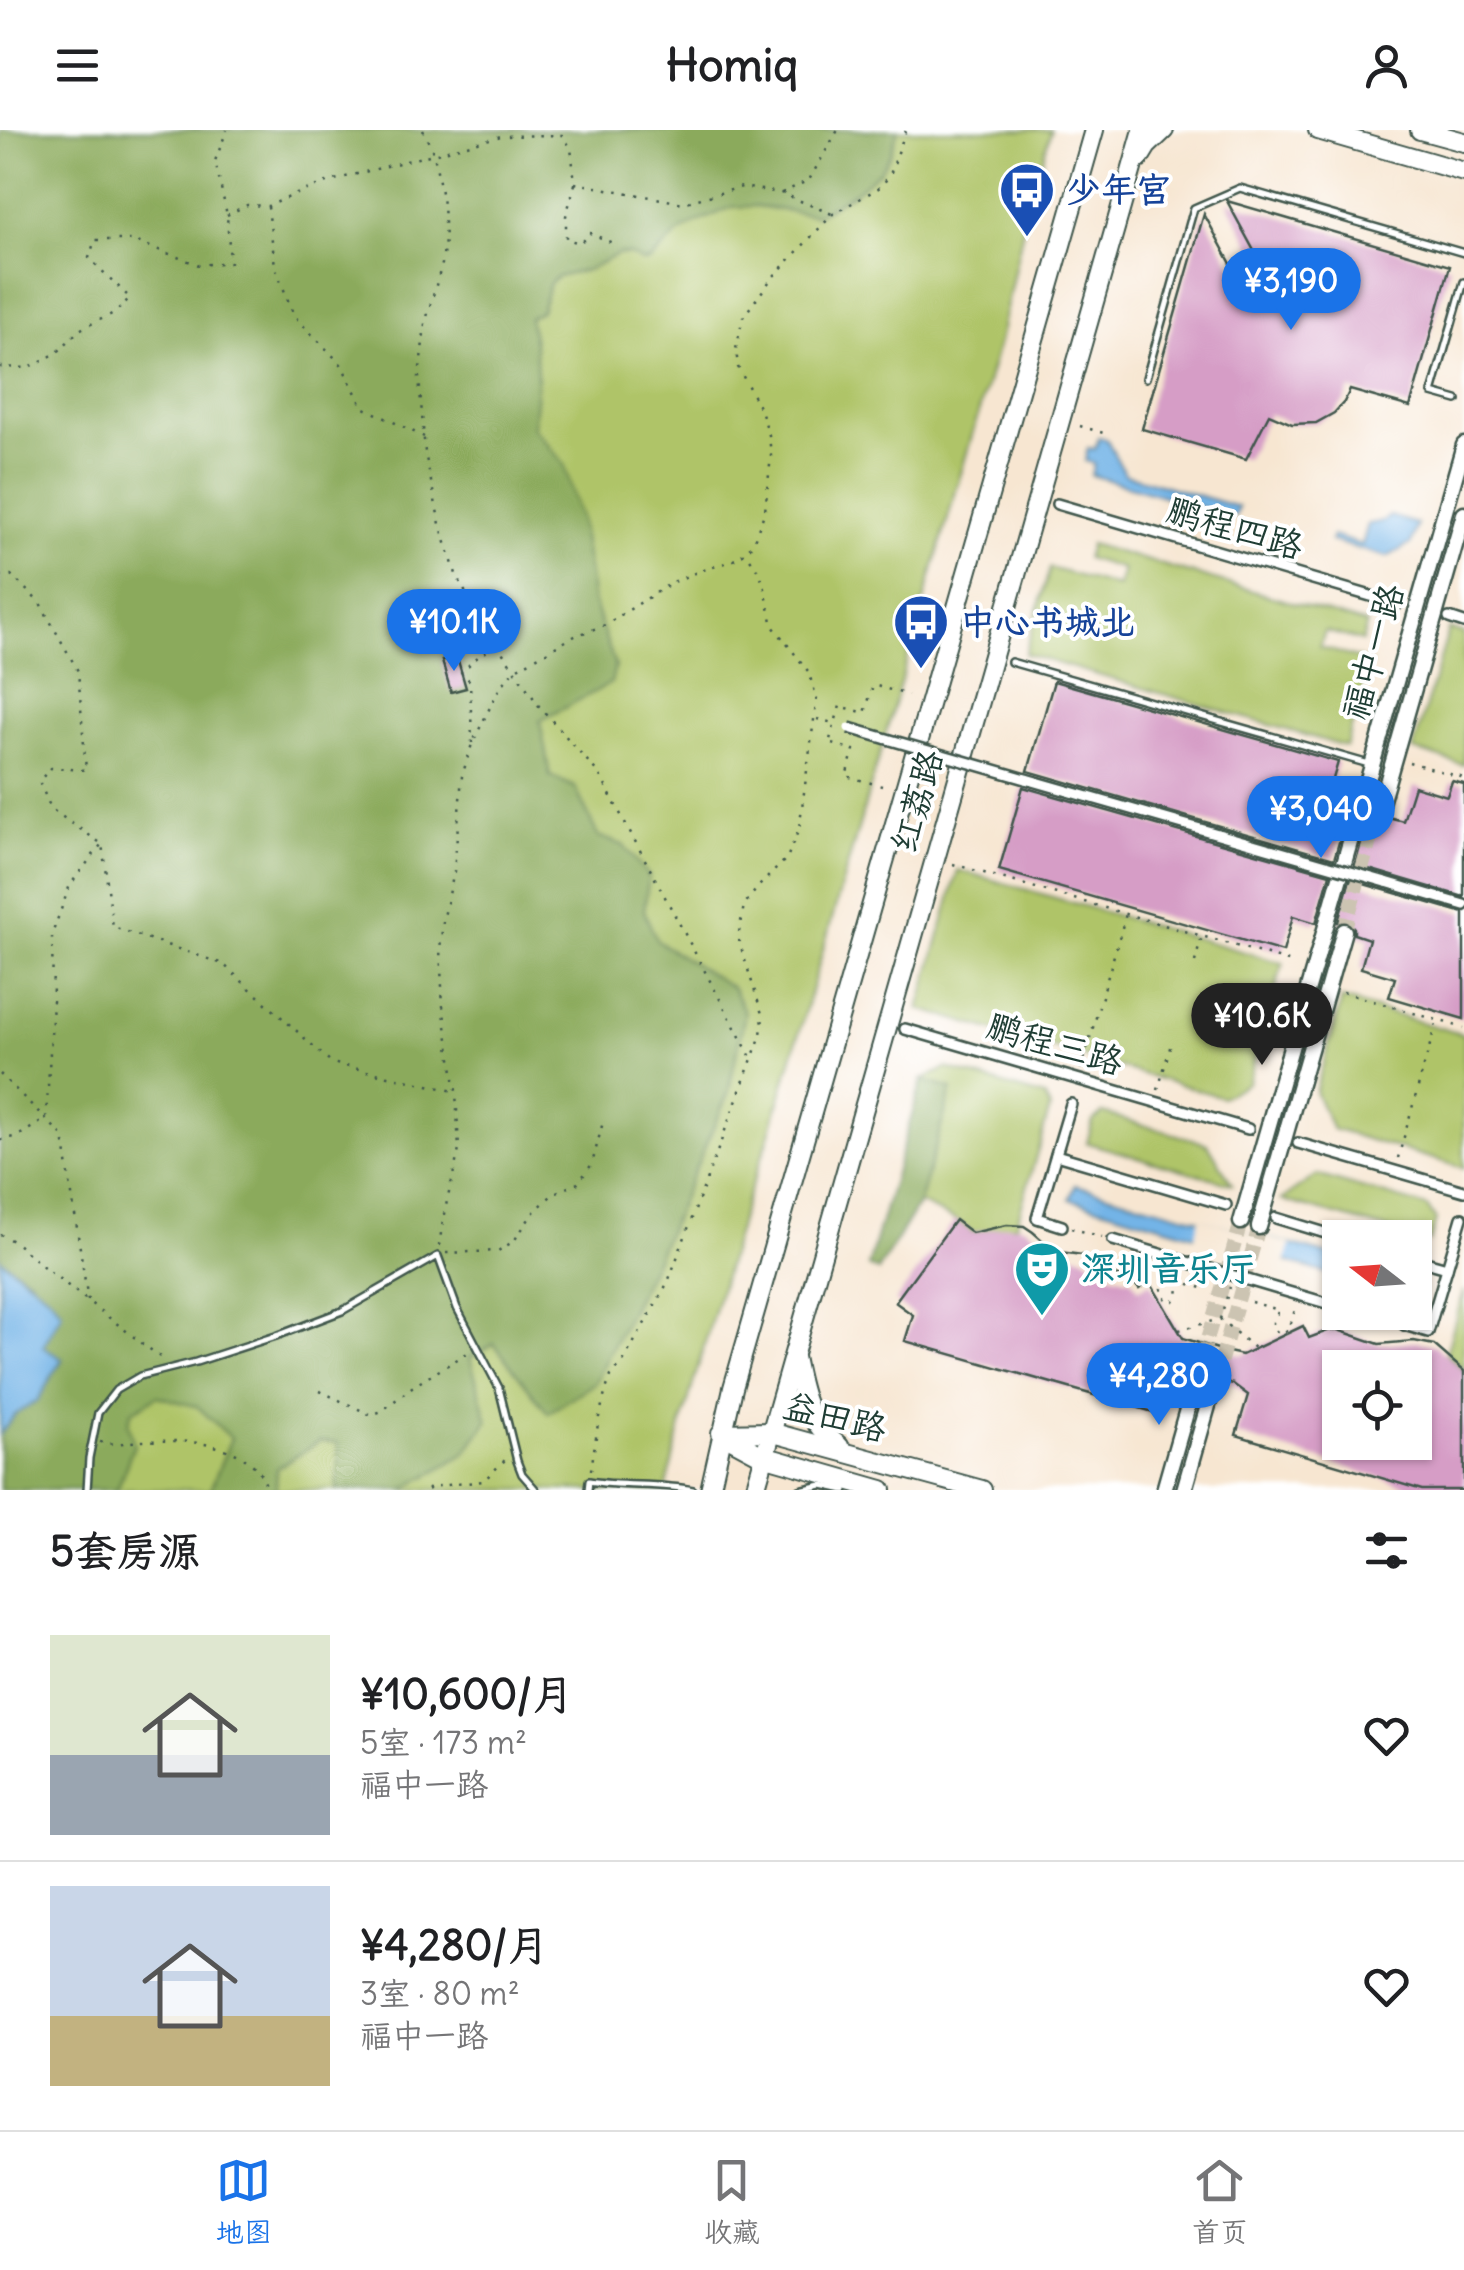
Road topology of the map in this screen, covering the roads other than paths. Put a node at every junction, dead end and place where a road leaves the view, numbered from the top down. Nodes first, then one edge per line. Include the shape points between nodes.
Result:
1 (1094, 130) edge
2 (1143, 130) edge
3 (1164, 130) edge
4 (1318, 130) edge
5 (1420, 130) edge
6 (1464, 142) edge
7 (1131, 172) junction
8 (1464, 172) edge
9 (1464, 254) edge
10 (1464, 282) edge
11 (1146, 378) dead end
12 (1457, 400) dead end
13 (1464, 445) edge
14 (1057, 504) dead end
15 (1464, 514) edge
16 (1398, 604) dead end
17 (1449, 618) dead end
18 (1464, 623) edge
19 (1011, 662) dead end
20 (849, 728) dead end
21 (1371, 765) junction
22 (1378, 814) tunnel mouth
23 (1464, 905) edge
24 (1344, 931) tunnel mouth
25 (905, 1029) dead end
26 (1071, 1104) dead end
27 (1248, 1128) dead end
28 (1298, 1143) dead end
29 (1056, 1155) junction
30 (1464, 1191) edge
31 (1226, 1205) dead end
32 (1276, 1218) dead end
33 (1462, 1218) edge
34 (1241, 1222) tunnel mouth
35 (1062, 1226) road end
36 (1259, 1227) tunnel mouth
37 (1322, 1232) edge
38 (1113, 1240) road end
39 (1432, 1264) edge
40 (1447, 1268) junction
41 (1322, 1302) edge
42 (1432, 1319) edge
43 (793, 1352) junction
44 (1196, 1378) tunnel mouth
45 (1215, 1382) tunnel mouth
46 (770, 1432) junction
47 (721, 1434) junction
48 (848, 1452) junction
49 (764, 1456) junction
50 (87, 1490) edge
51 (536, 1490) edge
52 (588, 1490) edge
53 (693, 1490) edge
54 (710, 1490) edge
55 (755, 1490) edge
56 (800, 1490) edge
57 (845, 1490) edge
58 (882, 1490) edge
59 (982, 1490) edge
60 (1164, 1490) edge
61 (1184, 1490) edge

1 - 47 main road, 红荔路
2 - 7 main road, 红荔路
3 - 7 main road
4 - 8 main road
5 - 6 main road
7 - 43 main road, 红荔路
9 - 11 lane via 1240,188 1194,208
10 - 12 lane via 1432,393
13 - 21 street, 福中一路
14 - 16 street, 鹏程四路
15 - 22 street, 福中一路
17 - 18 street
19 - 21 lane
20 - 23 street, bridge
21 - 34 street, 福中一路
24 - 36 street
25 - 27 street, 鹏程三路
26 - 29 street
28 - 30 street
29 - 31 street
29 - 35 street via 1038,1218
32 - 37 street
33 - 40 street
38 - 41 street, bridge
39 - 40 street
40 - 42 street
43 - 46 main road, 红荔路
43 - 48 main road via 808,1413
44 - 60 street
45 - 61 street
46 - 47 main road, 益田路
46 - 48 main road, 益田路
46 - 49 main road, 红荔路
47 - 49 main road, 益田路
47 - 54 main road, 红荔路
48 - 59 main road, 益田路
49 - 55 main road, 红荔路
49 - 58 main road, 益田路
50 - 51 lane via 98,1413 116,1390 140,1376 342,1310 438,1256 499,1388 522,1474
52 - 53 lane via 589,1482
56 - 57 lane

